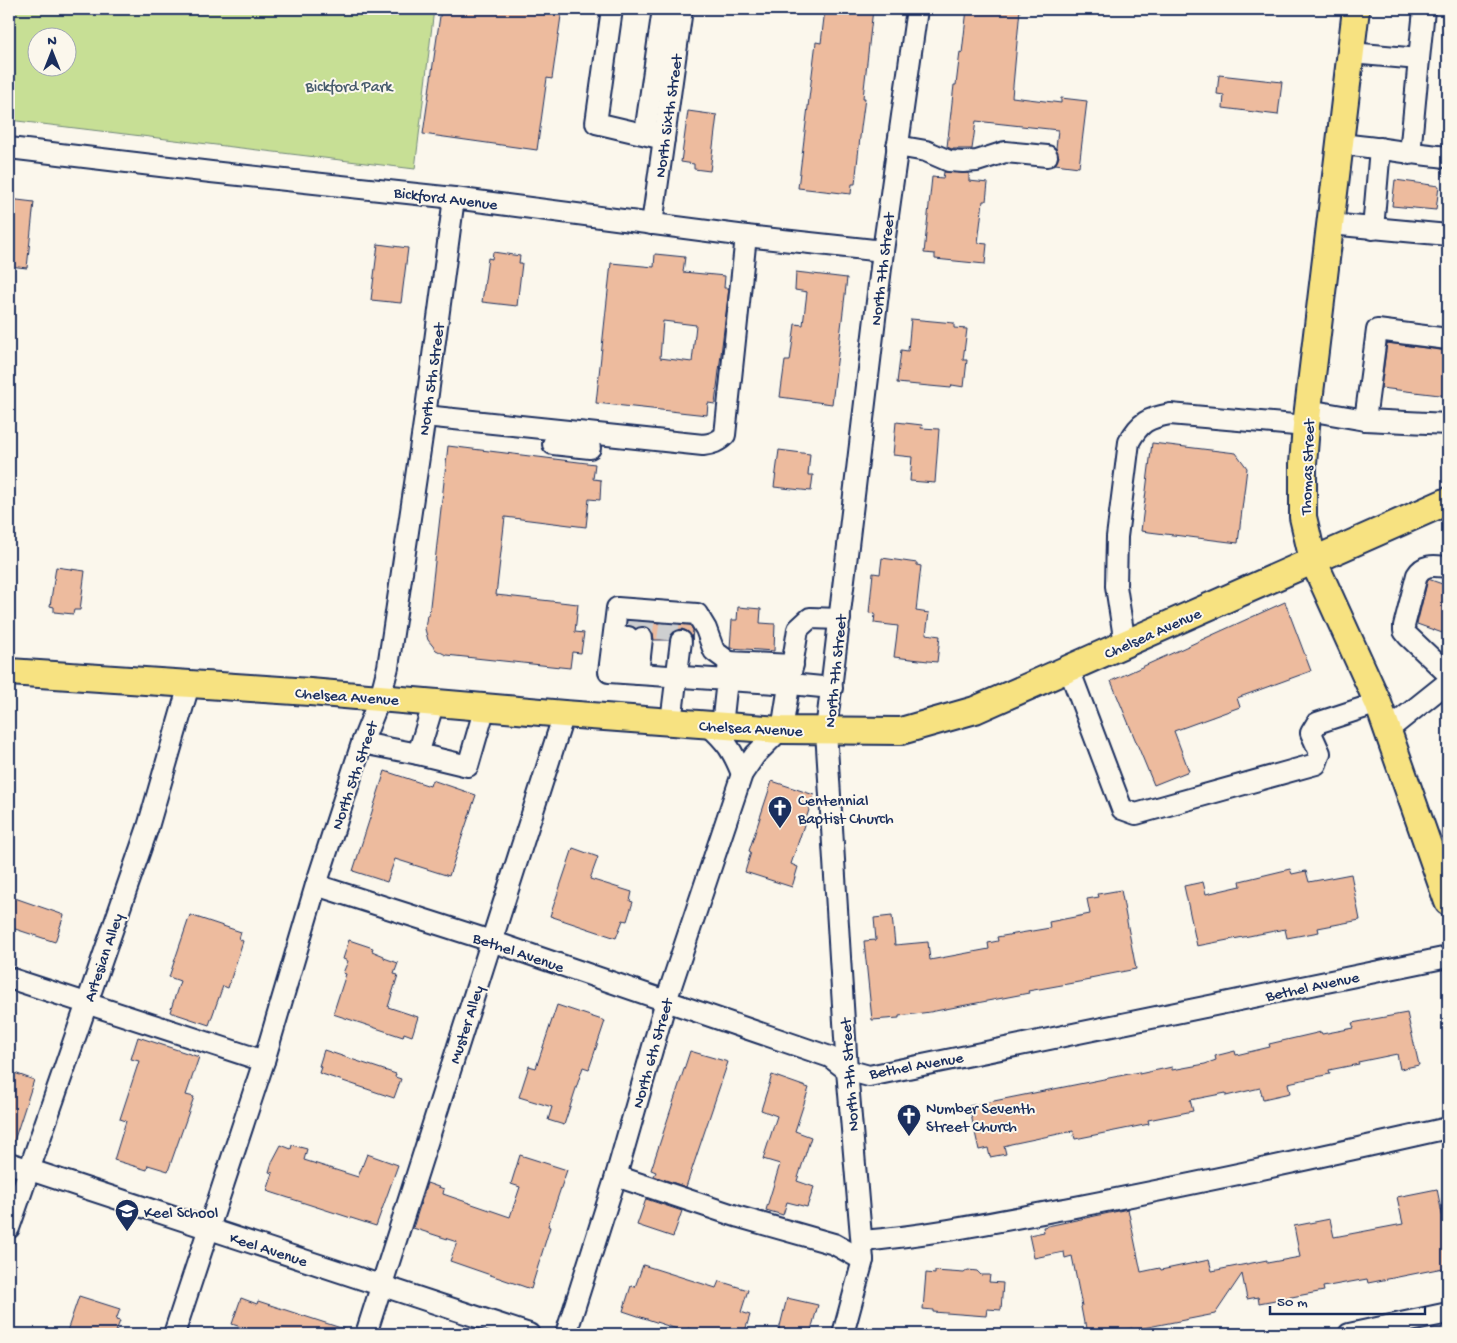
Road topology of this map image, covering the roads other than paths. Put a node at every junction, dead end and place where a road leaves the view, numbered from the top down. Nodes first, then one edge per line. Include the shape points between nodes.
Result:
1 (612, 9) edge
2 (663, 9) edge
3 (682, 9) edge
4 (917, 9) edge
5 (1356, 9) edge
6 (1424, 10) dead end
7 (1351, 53) junction
8 (1419, 59) junction
9 (645, 133) junction
10 (664, 139) junction
11 (1340, 144) junction
12 (898, 146) junction
13 (9, 148) edge
14 (1380, 148) junction
15 (1410, 154) junction
16 (1048, 156) dead end
17 (1448, 157) edge
18 (454, 198) junction
19 (652, 224) junction
20 (1330, 224) junction
21 (1373, 229) junction
22 (1448, 235) edge
23 (746, 236) junction
24 (883, 251) junction
25 (1448, 339) edge
26 (1307, 418) junction
27 (1365, 420) junction
28 (425, 422) junction
29 (1448, 424) edge
30 (590, 448) dead end
31 (1448, 501) edge
32 (1313, 560) junction
33 (1448, 567) edge
34 (840, 620) junction
35 (635, 638) tunnel mouth
36 (674, 640) tunnel mouth
37 (1125, 644) junction
38 (1069, 669) junction
39 (728, 671) junction
40 (9, 672) edge
41 (631, 673) junction
42 (792, 674) junction
43 (1448, 674) edge
44 (669, 676) junction
45 (1448, 682) edge
46 (189, 684) junction
47 (832, 688) junction
48 (380, 698) junction
49 (434, 702) junction
50 (1378, 703) junction
51 (485, 707) junction
52 (564, 714) junction
53 (671, 722) junction
54 (715, 726) junction
55 (781, 730) junction
56 (1388, 730) junction
57 (826, 732) junction
58 (362, 743) junction
59 (418, 754) junction
60 (742, 774) junction
61 (316, 885) junction
62 (1448, 902) edge
63 (491, 941) junction
64 (1448, 957) edge
65 (9, 978) edge
66 (666, 1001) junction
67 (86, 1003) junction
68 (264, 1061) junction
69 (847, 1070) junction
70 (1448, 1128) edge
71 (9, 1163) edge
72 (28, 1169) junction
73 (616, 1176) junction
74 (9, 1228) edge
75 (209, 1229) junction
76 (863, 1251) junction
77 (382, 1286) junction
78 (1448, 1313) edge
79 (174, 1334) edge
80 (366, 1334) edge
81 (529, 1334) edge
82 (566, 1334) edge
83 (843, 1334) edge
84 (1349, 1334) edge

1 - 9 street via 596,123
2 - 9 street
3 - 10 street, North Sixth Street
4 - 12 street, North 7th Street
5 - 7 main road, Thomas Street
6 - 8 street
7 - 8 street
7 - 11 main road, Thomas Street
8 - 15 street
9 - 10 street
10 - 19 street, North Sixth Street
11 - 14 street
11 - 20 main road, Thomas Street
12 - 16 street via 963,162 1005,152
12 - 24 street, North 7th Street
13 - 18 street, Bickford Avenue
14 - 15 street
14 - 21 street
15 - 17 street
18 - 19 street, Bickford Avenue
18 - 28 street, North 5th Street
19 - 23 street, Bickford Avenue
20 - 21 street
20 - 26 main road, Thomas Street
21 - 22 street
23 - 24 street, Bickford Avenue
23 - 28 street via 725,435 712,444
24 - 34 street, North 7th Street
25 - 27 street via 1377,330
26 - 27 street
26 - 32 main road, Thomas Street via 1303,517
26 - 37 street via 1170,414 1153,417 1136,430 1129,442 1117,537 1116,586
27 - 29 street
28 - 30 street
28 - 48 street, North 5th Street via 388,667
31 - 32 main road, Chelsea Avenue
32 - 37 main road, Chelsea Avenue
32 - 50 main road, Thomas Street
33 - 43 street via 1428,566 1420,570 1404,620 1404,632
34 - 42 street via 810,618 798,629
34 - 47 street, North 7th Street
35 - 41 street
36 - 44 street
37 - 38 main road, Chelsea Avenue
38 - 50 street via 1122,809 1136,814 1316,764 1320,753 1311,733 1317,723
38 - 57 main road, Chelsea Avenue via 975,710 901,731
39 - 41 street via 714,651 697,614 677,617 637,614 617,608 609,672
39 - 42 street
39 - 44 street
39 - 54 street
40 - 46 main road, Chelsea Avenue
41 - 44 street
42 - 47 street
42 - 55 street
44 - 53 street
45 - 56 street
46 - 48 main road, Chelsea Avenue
46 - 67 street, Artesian Alley via 148,827
47 - 57 street, North 7th Street
48 - 49 main road, Chelsea Avenue
48 - 58 street, North 5th Street
49 - 51 main road, Chelsea Avenue
49 - 59 street
50 - 56 main road, Thomas Street
51 - 52 main road, Chelsea Avenue
51 - 59 street via 468,766
52 - 53 main road, Chelsea Avenue
52 - 63 street, Muster Alley
53 - 54 main road, Chelsea Avenue
54 - 55 main road, Chelsea Avenue
54 - 60 street via 734,753
55 - 57 main road, Chelsea Avenue
55 - 60 street, North 6th Street via 755,755
56 - 62 main road, Thomas Street
57 - 69 street, North 7th Street
58 - 59 street
58 - 61 street, North 5th Street
60 - 66 street, North 6th Street
61 - 63 street, Bethel Avenue
61 - 68 street, North 5th Street
63 - 66 street, Bethel Avenue
63 - 77 street, Muster Alley
64 - 69 street, Bethel Avenue via 869,1076
65 - 67 street
66 - 69 street, Bethel Avenue via 830,1057
66 - 73 street, North 6th Street
67 - 68 street
67 - 72 street, Artesian Alley
68 - 75 street, North 5th Street
69 - 76 street, North 7th Street
70 - 76 street via 1208,1181 901,1238
71 - 72 street, Keel Avenue
72 - 74 street, Artesian Alley
72 - 75 street, Keel Avenue
73 - 76 street via 739,1217
73 - 82 street, North 6th Street
75 - 77 street, Keel Avenue
75 - 79 street, North 5th Street
76 - 83 street, North 7th Street
77 - 80 street, Muster Alley
77 - 81 street, Keel Avenue
78 - 84 street

